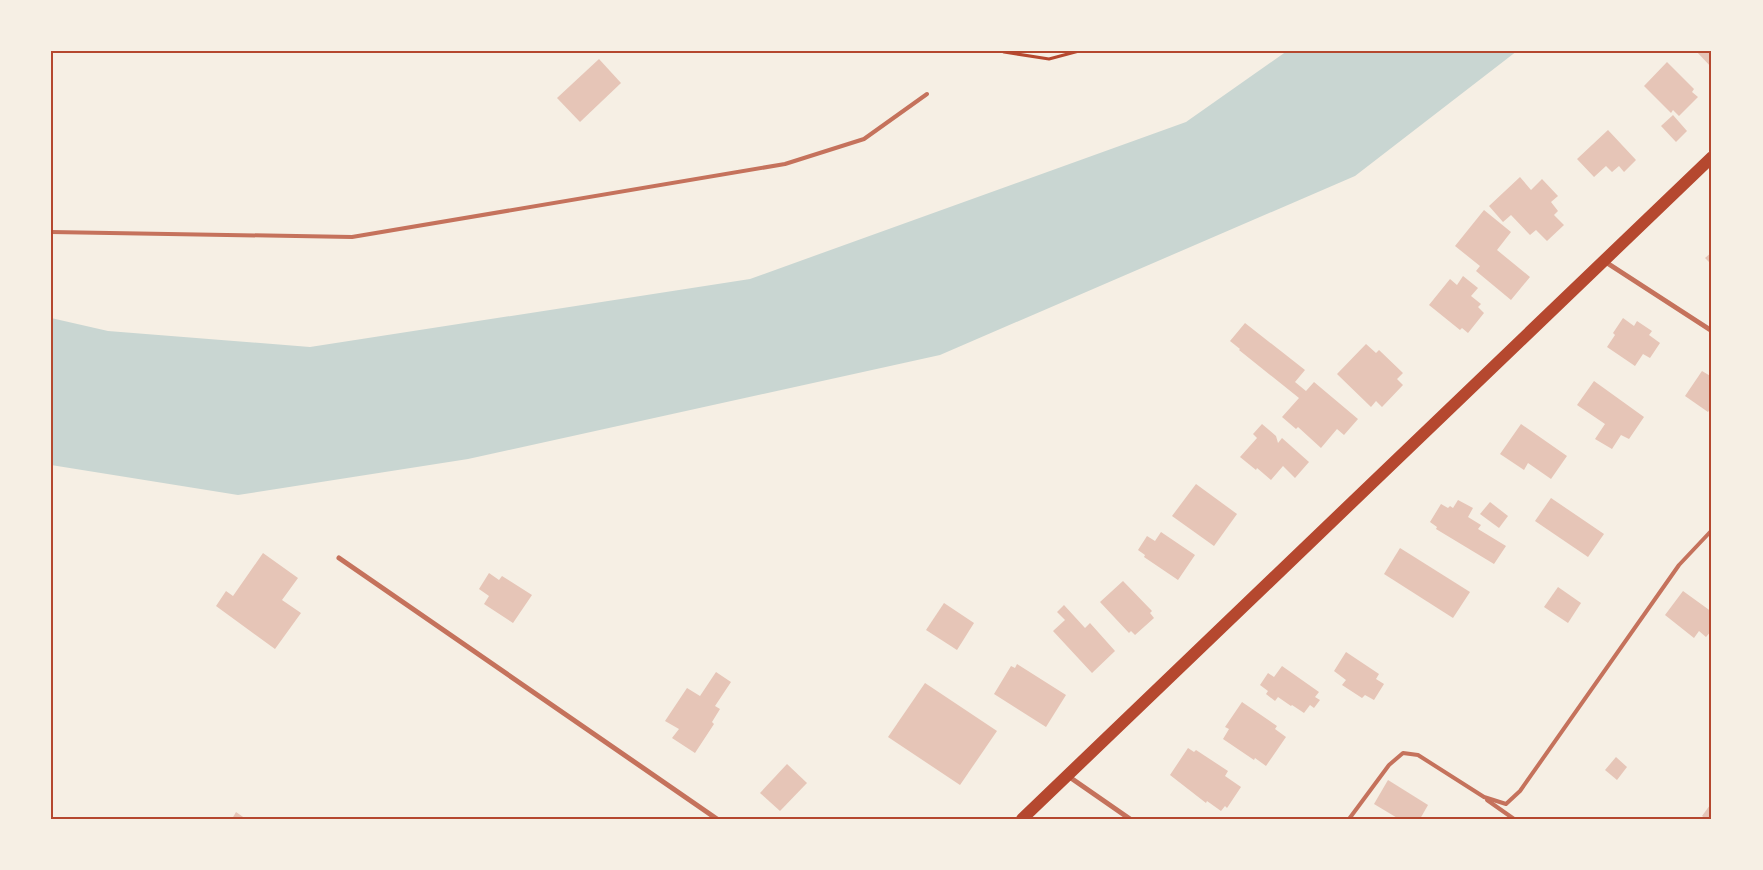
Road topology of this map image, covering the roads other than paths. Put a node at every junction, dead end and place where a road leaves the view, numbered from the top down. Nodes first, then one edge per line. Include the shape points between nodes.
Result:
1 (927, 94) dead end
2 (1712, 157) edge
3 (51, 232) edge
4 (1604, 261) junction
5 (1712, 331) edge
6 (1712, 530) edge
7 (339, 558) dead end
8 (1067, 776) junction
9 (1484, 797) junction
10 (717, 819) edge
11 (1022, 819) edge
12 (1130, 819) edge
13 (1350, 819) edge
14 (1514, 819) edge

1 - 3 lane via 864,139 785,164 352,237
2 - 4 main road
4 - 5 street
4 - 8 main road
6 - 9 lane via 1679,565 1520,791 1506,804
7 - 10 street
8 - 11 main road
8 - 12 street
9 - 13 lane via 1418,755 1403,753 1388,765
9 - 14 lane

